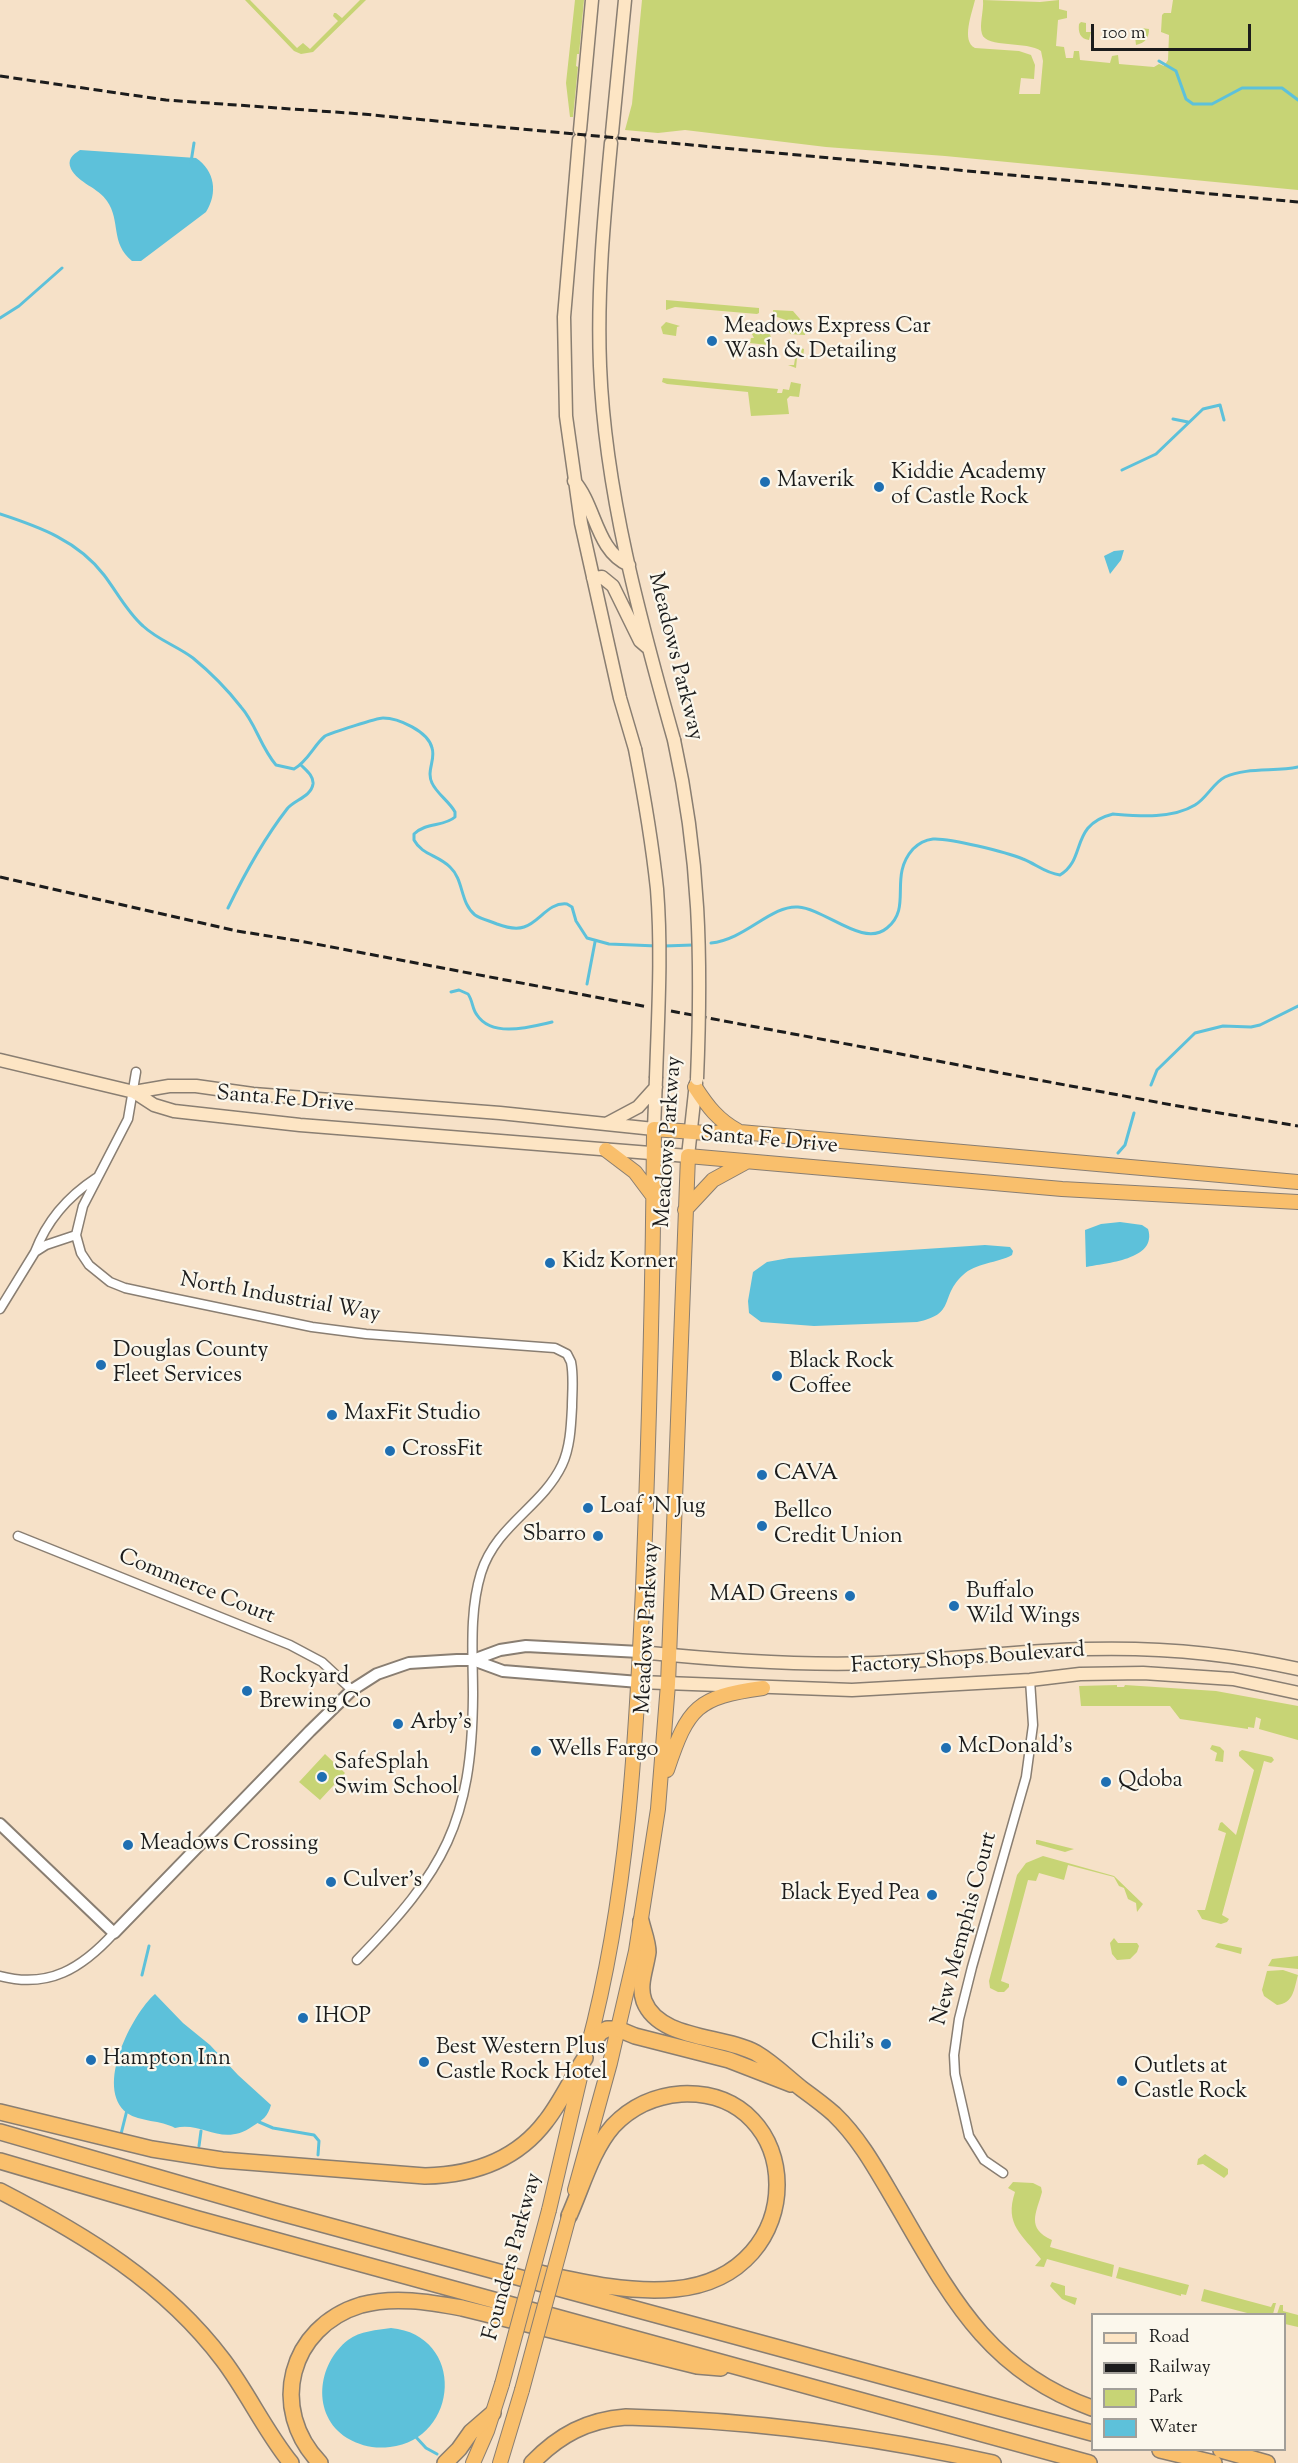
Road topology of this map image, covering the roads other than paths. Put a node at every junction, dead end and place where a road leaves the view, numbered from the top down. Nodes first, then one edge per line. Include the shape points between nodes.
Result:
1 (592, 0) edge
2 (625, 0) edge
3 (574, 480) junction
4 (629, 565) junction
5 (593, 578) junction
6 (650, 650) junction
7 (0, 1060) edge
8 (135, 1072) dead end
9 (656, 1082) junction
10 (696, 1083) junction
11 (134, 1092) junction
12 (608, 1123) junction
13 (654, 1129) junction
14 (690, 1131) junction
15 (740, 1132) junction
16 (606, 1150) junction
17 (654, 1154) junction
18 (688, 1156) junction
19 (747, 1161) junction
20 (99, 1176) junction
21 (1298, 1182) edge
22 (653, 1196) junction
23 (1298, 1202) edge
24 (685, 1210) junction
25 (76, 1235) junction
26 (36, 1252) junction
27 (0, 1308) edge
28 (18, 1536) dead end
29 (640, 1652) junction
30 (669, 1655) junction
31 (473, 1660) junction
32 (1298, 1669) edge
33 (1030, 1680) junction
34 (639, 1682) junction
35 (668, 1684) junction
36 (763, 1688) junction
37 (352, 1690) junction
38 (1298, 1693) edge
39 (659, 1795) junction
40 (0, 1824) edge
41 (641, 1921) junction
42 (114, 1933) junction
43 (357, 1960) dead end
44 (0, 1976) edge
45 (618, 2029) junction
46 (586, 2053) junction
47 (802, 2089) junction
48 (0, 2112) edge
49 (0, 2132) edge
50 (0, 2161) edge
51 (1003, 2173) dead end
52 (0, 2191) edge
53 (569, 2216) junction
54 (343, 2230) junction
55 (757, 2371) junction
56 (1091, 2408) edge
57 (493, 2413) junction
58 (1091, 2433) edge
59 (1164, 2451) edge
60 (1224, 2451) edge
61 (291, 2463) edge
62 (320, 2463) edge
63 (445, 2463) edge
64 (473, 2463) edge
65 (500, 2463) edge
66 (532, 2463) edge
67 (993, 2463) edge
68 (1089, 2463) edge
69 (1214, 2463) edge
70 (1266, 2463) edge

1 - 3 main road, Meadows Parkway via 564,317 566,416
2 - 4 main road, Meadows Parkway via 599,282 600,367 610,472
3 - 4 main road via 584,492 602,539 617,560
3 - 5 main road, Meadows Parkway
4 - 6 main road, Meadows Parkway
5 - 6 main road via 602,577 613,586 640,641
5 - 9 main road, Meadows Parkway, bridge via 648,817 659,952
6 - 10 main road, Meadows Parkway, bridge via 688,813 698,902
7 - 11 main road, Santa Fe Drive
8 - 11 street
9 - 12 main road via 638,1107
9 - 13 main road, Meadows Parkway
10 - 14 main road, Meadows Parkway
10 - 15 highway via 712,1113
11 - 12 main road, Santa Fe Drive via 196,1086
11 - 16 main road, Santa Fe Drive via 164,1109 206,1115
11 - 20 street via 128,1119
12 - 13 main road, Santa Fe Drive
13 - 14 highway, Santa Fe Drive
13 - 17 highway, Meadows Parkway
14 - 15 highway, Santa Fe Drive
14 - 18 main road, Meadows Parkway
15 - 21 highway, Santa Fe Drive
16 - 17 main road, Santa Fe Drive
16 - 22 highway via 636,1172
17 - 18 main road, Santa Fe Drive
17 - 22 highway, Meadows Parkway
18 - 19 highway, Santa Fe Drive
18 - 24 highway, Meadows Parkway
19 - 23 highway, Santa Fe Drive via 1062,1190
19 - 24 highway via 713,1180
20 - 25 street via 83,1206
20 - 26 street via 61,1206
22 - 29 highway, Meadows Parkway
24 - 30 highway, Meadows Parkway
25 - 26 street
25 - 31 street, North Industrial Way via 89,1265 110,1282 125,1288 312,1327 544,1346 567,1354 572,1371 571,1420 565,1456 555,1477 503,1532 486,1557 474,1602
26 - 27 street
28 - 37 street, Commerce Court via 290,1645 322,1662
29 - 30 main road, Factory Shops Boulevard
29 - 31 street via 526,1646
29 - 34 highway, Meadows Parkway
30 - 32 main road, Factory Shops Boulevard via 836,1664 1125,1649 1204,1653
30 - 35 highway, Meadows Parkway
31 - 34 street via 503,1671
31 - 37 street via 401,1665
31 - 43 street via 470,1763 454,1827 440,1859 418,1893
33 - 36 main road, Factory Shops Boulevard via 852,1690
33 - 38 main road, Factory Shops Boulevard via 1080,1674 1172,1674 1233,1679
33 - 51 street, New Memphis Court via 1032,1733 1026,1777 972,1967 954,2055 969,2136 984,2160
34 - 35 main road, Factory Shops Boulevard
34 - 46 highway, Meadows Parkway via 622,1873 605,1977
35 - 36 main road, Factory Shops Boulevard
35 - 39 highway, Meadows Parkway
36 - 39 highway via 718,1696 694,1713 677,1741
37 - 42 street
39 - 41 highway, Meadows Parkway
40 - 42 street
41 - 45 highway, Meadows Parkway
41 - 47 highway via 648,1950 642,1996 653,2016 679,2030 745,2047
42 - 44 street via 89,1959 65,1973 34,1980
45 - 46 highway via 601,2031
45 - 47 highway via 729,2060
45 - 53 highway, Meadows Parkway
46 - 48 highway via 547,2120 526,2144 494,2163 458,2174 424,2176 222,2160 152,2149
46 - 57 highway, Founders Parkway, bridge via 549,2210
47 - 56 highway via 835,2115 861,2145 947,2290 975,2328 1026,2374
49 - 54 highway
50 - 55 highway via 205,2221
52 - 61 highway via 96,2245 164,2295 225,2362
53 - 54 highway via 594,2155 608,2132 629,2112 659,2097 705,2095 733,2106 756,2126 776,2167 776,2209 753,2251 716,2279 678,2289 622,2289 591,2284
53 - 65 highway, Founders Parkway, bridge
54 - 58 highway
55 - 62 highway via 698,2366 427,2301 368,2304 345,2311 319,2328 294,2371 291,2393 297,2427
55 - 68 highway
57 - 63 highway
57 - 64 highway, Founders Parkway
59 - 69 highway
60 - 70 highway
66 - 67 highway via 577,2428 626,2417 828,2434

